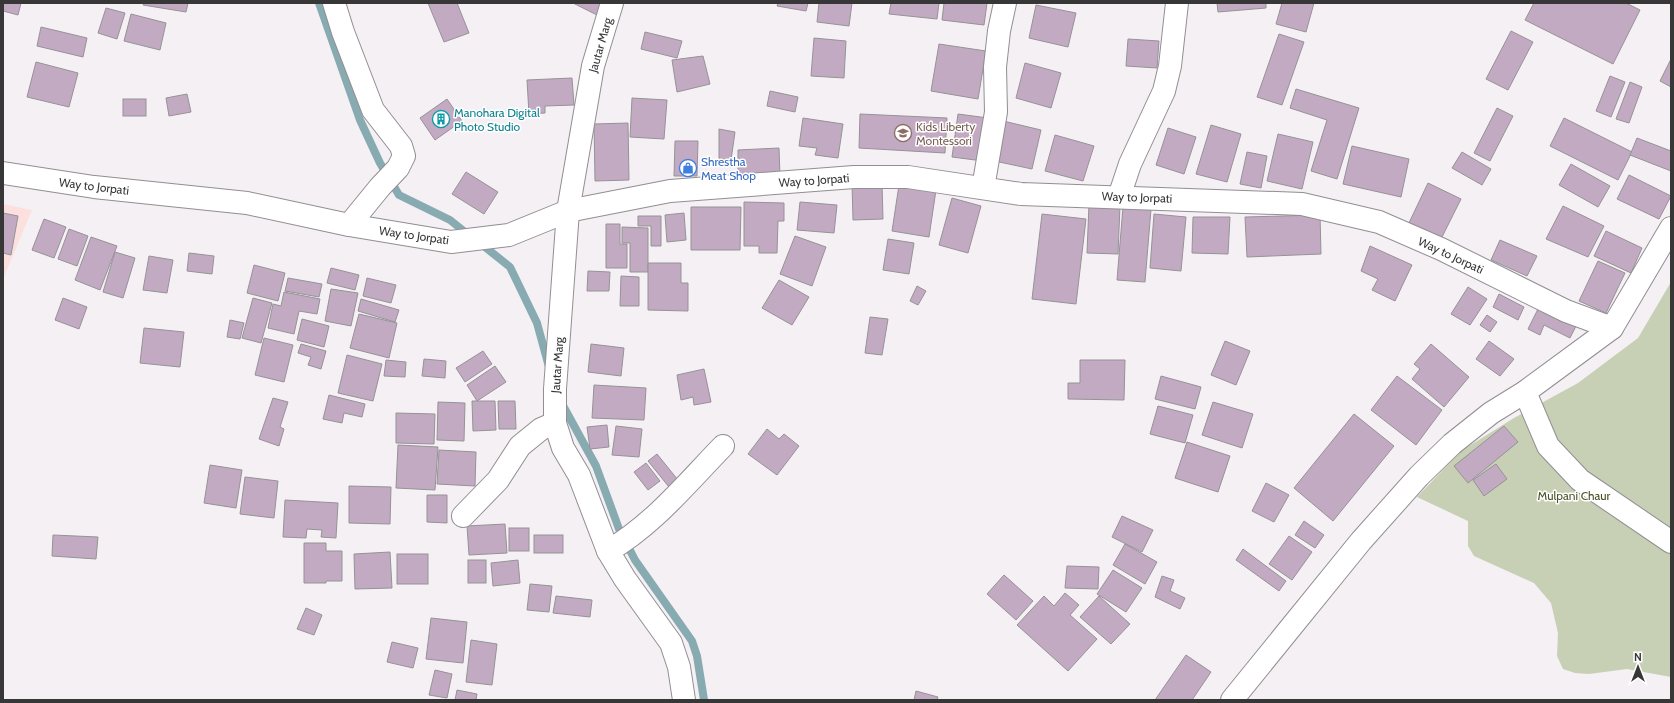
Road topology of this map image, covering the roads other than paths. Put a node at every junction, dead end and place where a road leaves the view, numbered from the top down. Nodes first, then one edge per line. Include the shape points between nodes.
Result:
1 (334, 3) edge
2 (612, 3) edge
3 (1005, 3) edge
4 (1177, 3) edge
5 (3, 173) edge
6 (983, 188) junction
7 (1119, 196) junction
8 (568, 211) junction
9 (349, 225) junction
10 (1671, 228) edge
11 (1612, 328) junction
12 (1525, 392) junction
13 (555, 423) junction
14 (723, 446) dead end
15 (463, 516) dead end
16 (1671, 542) edge
17 (613, 548) junction
18 (684, 700) edge
19 (1232, 700) edge

1 - 9 street via 373,110 401,146 404,156 398,168
2 - 8 street, Jautar Marg via 593,66
3 - 6 street via 995,66 996,112
4 - 7 street via 1170,66 1164,91 1130,164
5 - 9 street, Way to Jorpati via 247,203
6 - 7 street, Way to Jorpati via 1021,194
6 - 8 street, Way to Jorpati via 908,177 854,177 670,191
7 - 11 street, Way to Jorpati via 1302,204 1379,222 1441,249 1566,311
8 - 9 street, Way to Jorpati via 509,235 451,242
8 - 13 street, Jautar Marg via 554,389
10 - 11 street
11 - 12 street
12 - 16 street via 1548,446 1580,480
12 - 19 street via 1491,413 1452,444 1419,476 1361,541
13 - 15 street via 541,429 520,446 498,480
13 - 17 street, Jautar Marg via 563,448
14 - 17 street via 650,521
17 - 18 street, Jautar Marg via 625,579 671,643 679,667

